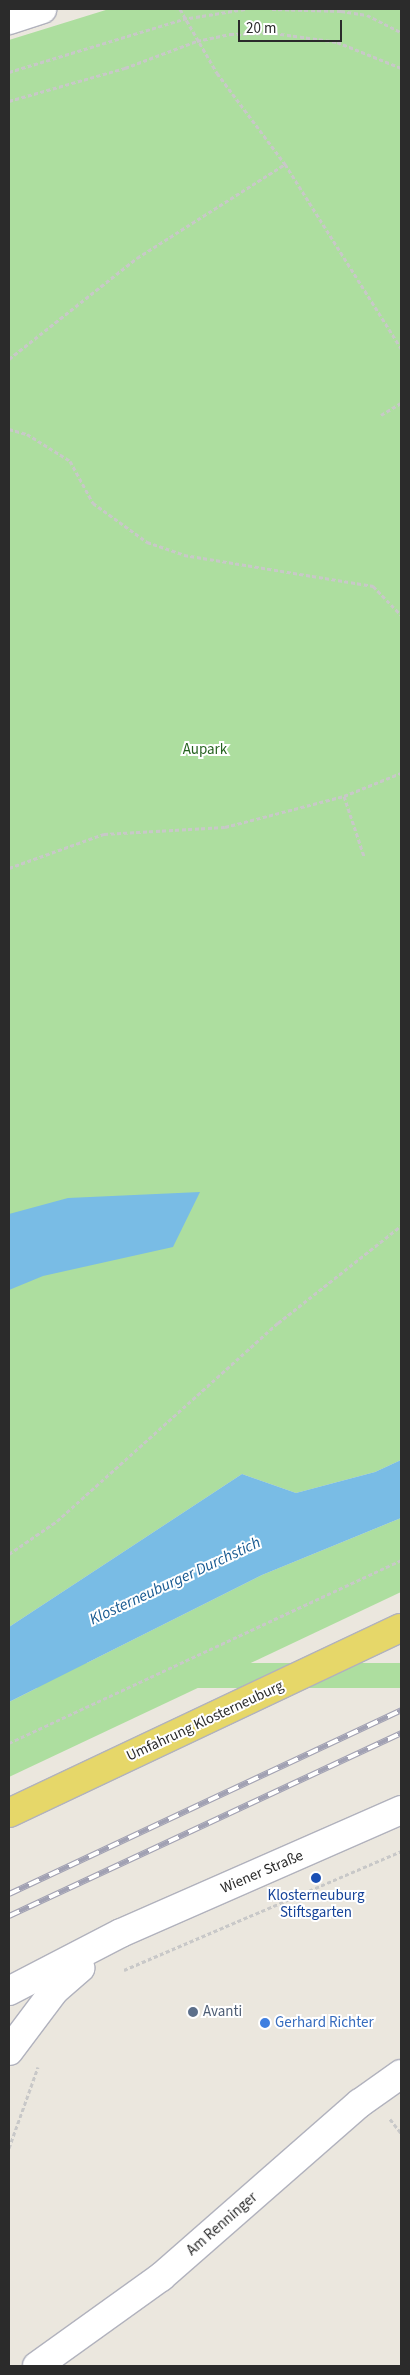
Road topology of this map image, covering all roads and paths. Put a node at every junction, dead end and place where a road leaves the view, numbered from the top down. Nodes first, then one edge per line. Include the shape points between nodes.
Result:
1 (42, 9) edge
2 (180, 9) edge
3 (245, 9) edge
4 (272, 9) edge
5 (183, 19) junction
6 (9, 20) edge
7 (401, 32) edge
8 (196, 41) junction
9 (401, 68) edge
10 (9, 72) edge
11 (9, 101) edge
12 (285, 164) junction
13 (401, 348) edge
14 (9, 359) edge
15 (401, 403) edge
16 (381, 414) dead end
17 (9, 429) edge
18 (401, 615) edge
19 (401, 773) edge
20 (344, 796) junction
21 (364, 856) dead end
22 (9, 868) edge
23 (401, 1226) edge
24 (9, 1554) edge
25 (401, 1560) edge
26 (401, 1628) edge
27 (9, 1744) edge
28 (401, 1810) edge
29 (9, 1813) edge
30 (401, 1851) edge
31 (121, 1933) junction
32 (117, 1973) dead end
33 (9, 1991) edge
34 (9, 2051) edge
35 (39, 2061) dead end
36 (401, 2074) edge
37 (9, 2148) edge
38 (37, 2366) edge

1 - 6 street
2 - 5 path
3 - 5 path
4 - 7 path via 342,10 367,15
5 - 8 path
5 - 10 path
8 - 9 path via 230,34 274,33 337,42
8 - 11 path via 125,68
8 - 12 path
12 - 13 path
12 - 14 path via 137,258
15 - 16 path
17 - 18 path via 27,434 70,461 93,503 147,542 184,555 373,586
19 - 20 path
20 - 21 path
20 - 22 path via 225,827 104,834
23 - 24 path via 278,1323 57,1521
25 - 27 path
26 - 29 main road, Umfahrung Klosterneuburg
28 - 31 street, Wiener Straße
30 - 32 path
31 - 33 street, Wiener Straße
31 - 34 street, Wiener Straße via 54,1991
35 - 37 path
36 - 38 street, Am Renninger via 360,2103 161,2277

